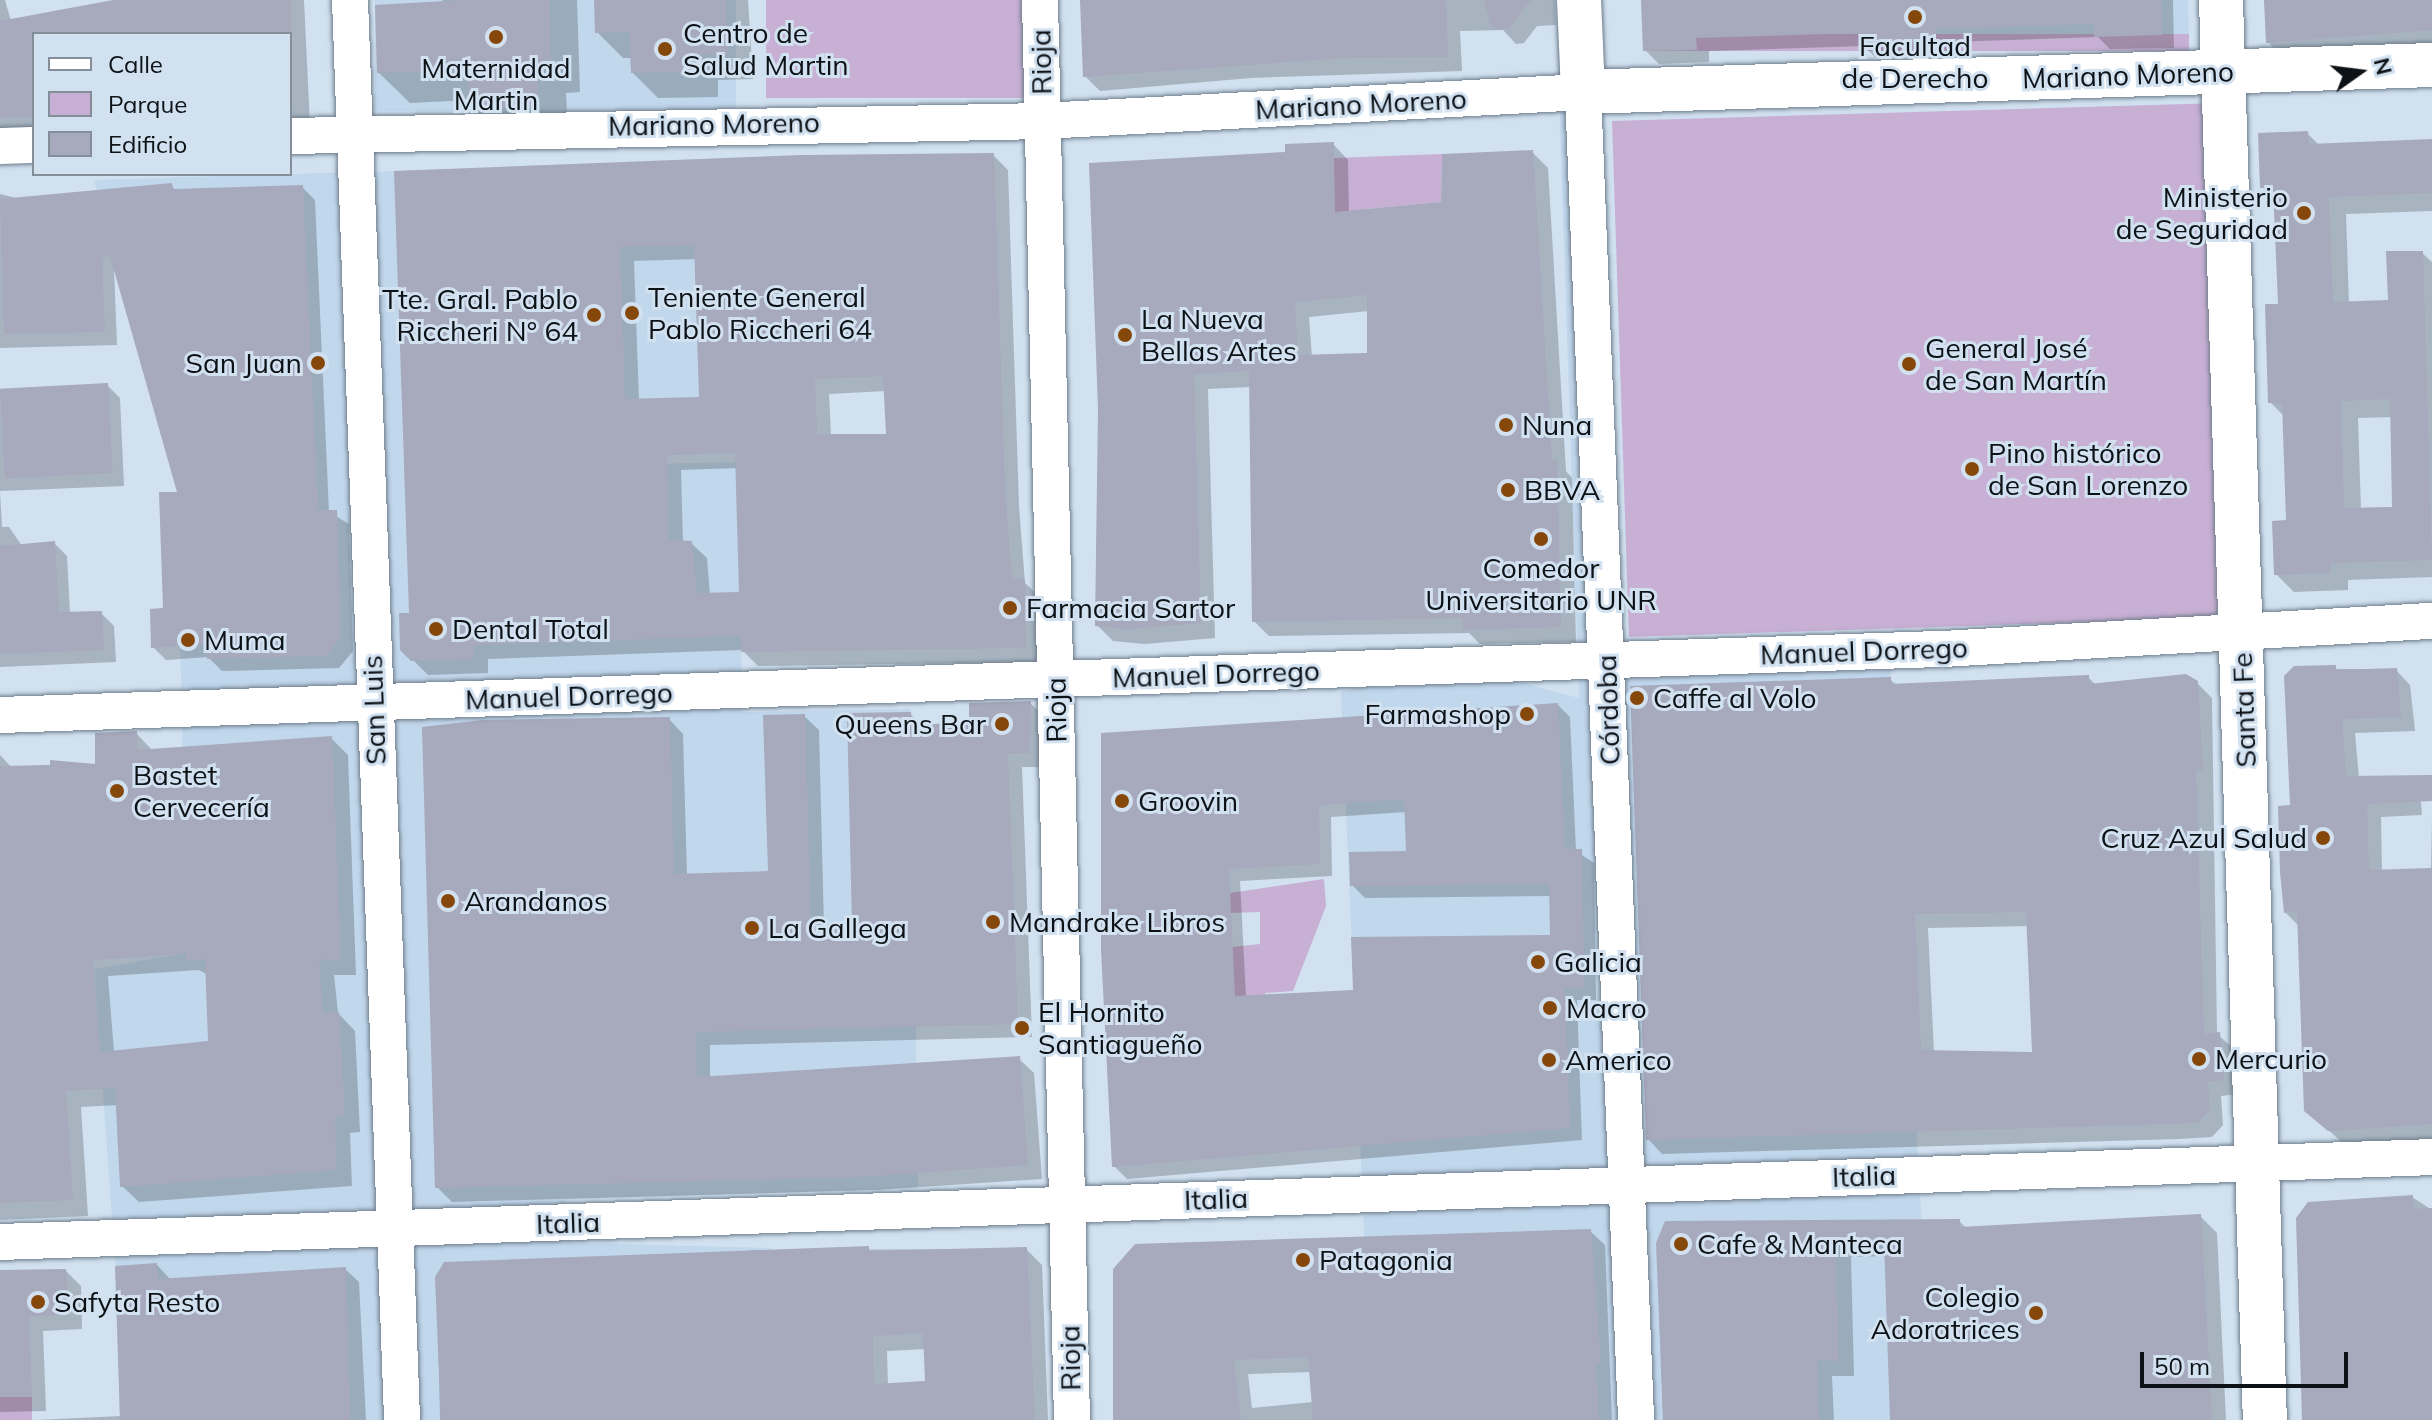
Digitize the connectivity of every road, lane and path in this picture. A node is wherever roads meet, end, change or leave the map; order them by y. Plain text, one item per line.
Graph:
1 (350, 0) edge
2 (1040, 0) edge
3 (1579, 0) edge
4 (2221, 0) edge
5 (2432, 65) edge
6 (2223, 73) junction
7 (1583, 92) junction
8 (1043, 121) junction
9 (355, 134) junction
10 (292, 136) edge
11 (32, 145) edge
12 (0, 146) edge
13 (2432, 621) edge
14 (2241, 630) junction
15 (1606, 659) junction
16 (1055, 679) junction
17 (374, 702) junction
18 (0, 715) edge
19 (2432, 1157) edge
20 (2259, 1163) junction
21 (1627, 1184) junction
22 (1067, 1205) junction
23 (395, 1229) junction
24 (0, 1242) edge
25 (402, 1420) edge
26 (1072, 1420) edge
27 (1636, 1420) edge
28 (2265, 1420) edge

1 - 9 street, San Luis
2 - 8 street, Rioja
3 - 7 main road, Córdoba
4 - 6 main road, Santa Fe
5 - 6 main road, Mariano Moreno
6 - 7 main road, Mariano Moreno
6 - 14 main road, Santa Fe
7 - 8 street, Mariano Moreno
7 - 15 street, Córdoba
8 - 9 street, Mariano Moreno
8 - 16 street, Rioja
9 - 10 street, Mariano Moreno
9 - 17 street, San Luis
11 - 12 street
13 - 14 street, Manuel Dorrego
14 - 15 street, Manuel Dorrego
14 - 20 main road, Santa Fe
15 - 16 street, Manuel Dorrego
15 - 21 street, Córdoba
16 - 17 street, Manuel Dorrego
16 - 22 street, Rioja
17 - 18 street, Manuel Dorrego
17 - 23 street, San Luis
19 - 20 street, Italia
20 - 21 street, Italia
20 - 28 main road, Santa Fe
21 - 22 street, Italia
21 - 27 street, Córdoba
22 - 23 street, Italia
22 - 26 street, Rioja
23 - 24 street, Italia
23 - 25 street, San Luis

